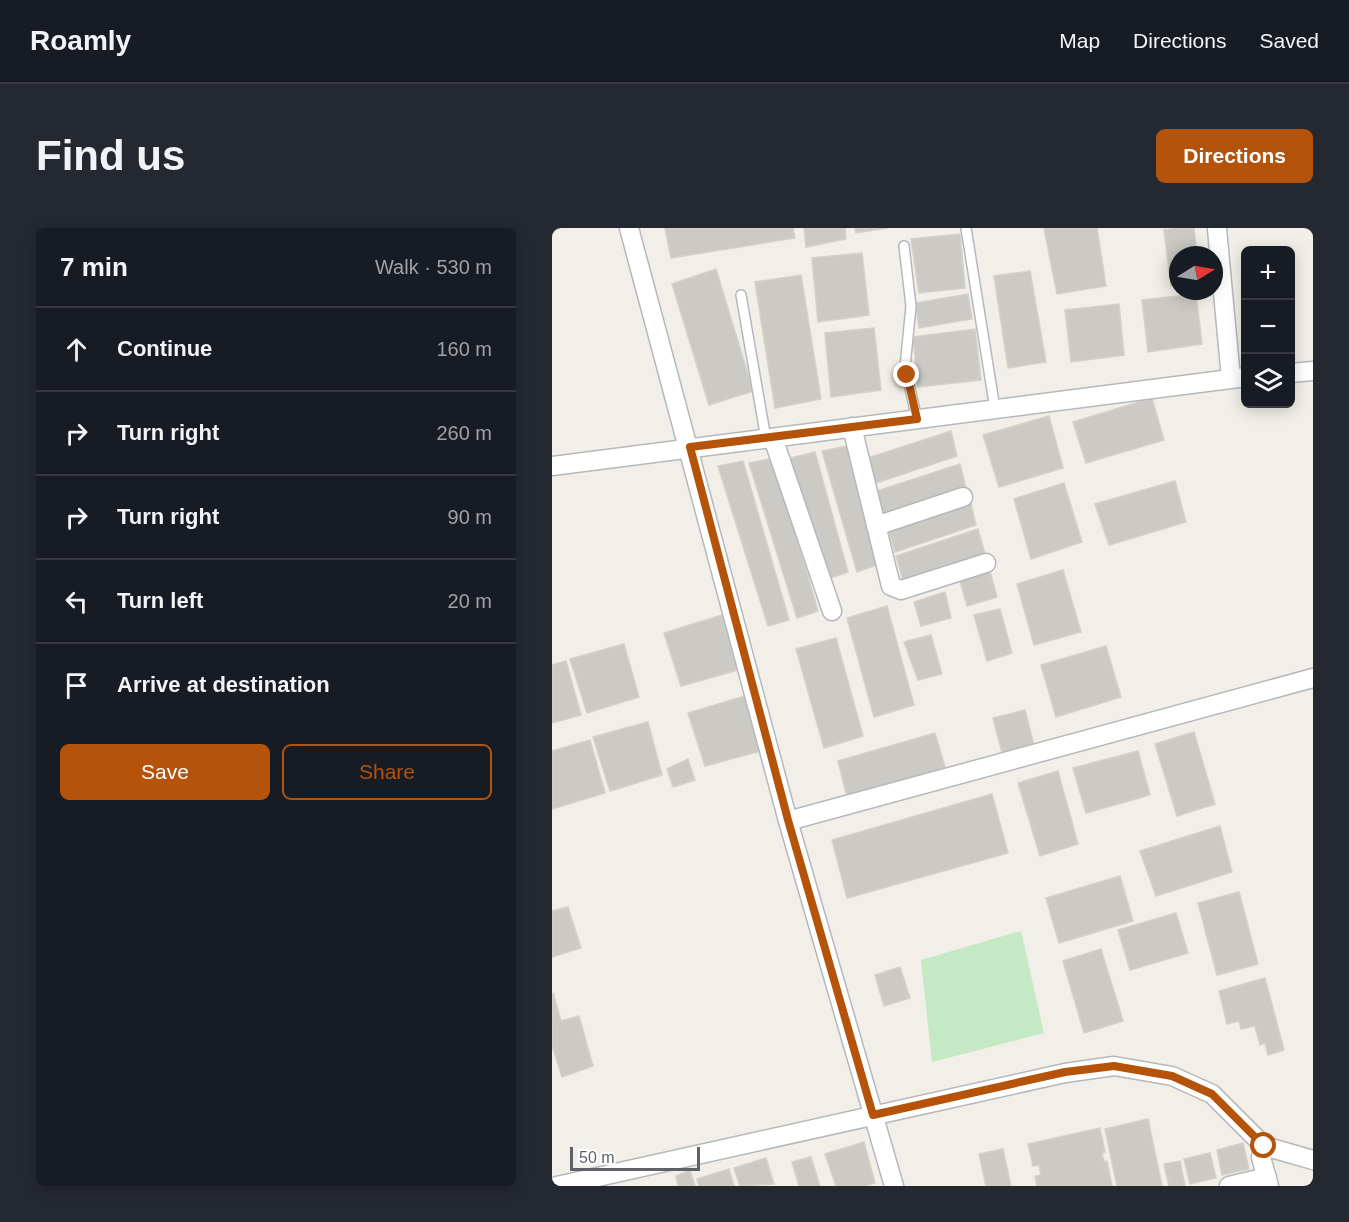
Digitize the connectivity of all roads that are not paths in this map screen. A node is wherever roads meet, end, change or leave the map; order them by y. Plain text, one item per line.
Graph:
1 (629, 228) edge
2 (966, 228) edge
3 (1216, 229) edge
4 (904, 246) dead end
5 (741, 295) dead end
6 (1313, 371) edge
7 (1295, 373) edge
8 (1238, 377) edge
9 (994, 409) junction
10 (917, 419) junction
11 (852, 427) junction
12 (770, 438) junction
13 (690, 447) junction
14 (552, 466) edge
15 (963, 496) dead end
16 (876, 526) junction
17 (986, 563) dead end
18 (832, 611) dead end
19 (1313, 678) edge
20 (788, 820) junction
21 (873, 1115) junction
22 (1261, 1156) dead end
23 (1313, 1160) edge
24 (1268, 1182) edge
25 (557, 1186) edge
26 (894, 1186) edge
27 (1229, 1186) edge

1 - 13 street
2 - 9 lane
3 - 8 street
4 - 10 lane
5 - 12 lane
6 - 7 street
8 - 9 street
9 - 10 street
10 - 11 street
11 - 12 street
11 - 16 street
12 - 13 street
12 - 18 street
13 - 14 street
13 - 20 street
15 - 16 street
16 - 17 street
19 - 20 street
20 - 21 street
21 - 23 street
21 - 25 street
21 - 26 street
22 - 24 street
24 - 27 street

